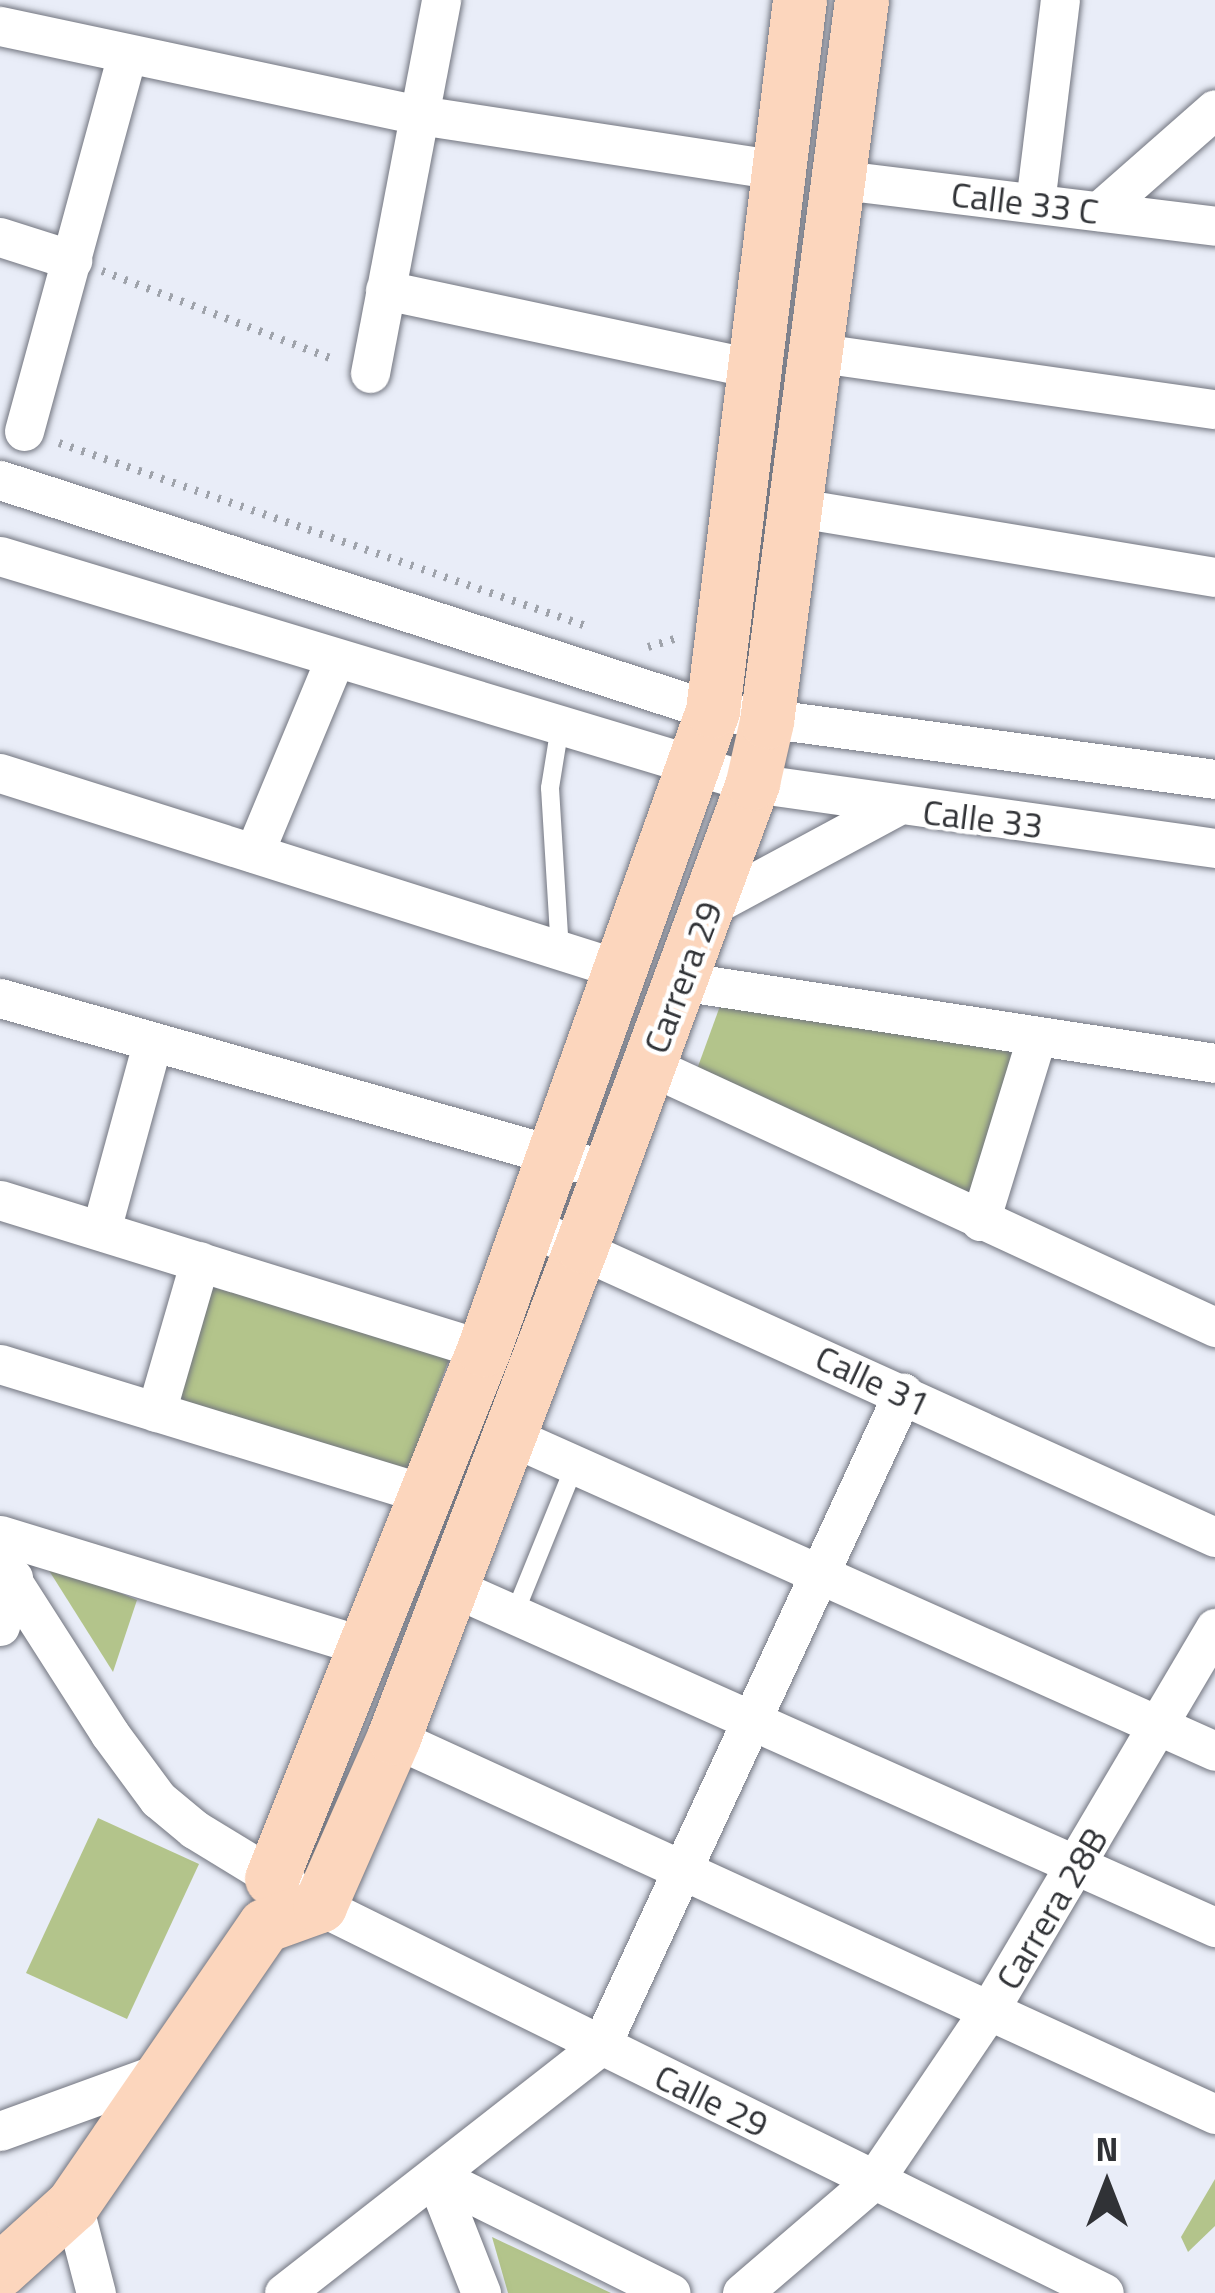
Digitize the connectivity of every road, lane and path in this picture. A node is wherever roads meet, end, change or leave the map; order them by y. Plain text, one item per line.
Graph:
1 (441, 0) edge
2 (800, 0) edge
3 (862, 0) edge
4 (1060, 0) edge
5 (0, 26) edge
6 (126, 57) junction
7 (1215, 109) edge
8 (419, 115) junction
9 (808, 175) junction
10 (1035, 202) junction
11 (1099, 211) junction
12 (1215, 226) edge
13 (0, 237) edge
14 (72, 260) junction
15 (386, 290) junction
16 (813, 352) junction
17 (758, 369) junction
18 (370, 373) joint
19 (1215, 410) edge
20 (24, 431) joint
21 (0, 480) edge
22 (793, 507) junction
23 (0, 556) edge
24 (1215, 577) edge
25 (607, 633) dead end
26 (629, 641) dead end
27 (671, 645) dead end
28 (335, 658) junction
29 (713, 710) junction
30 (766, 722) junction
31 (560, 726) junction
32 (697, 767) junction
33 (0, 773) edge
34 (1215, 778) edge
35 (753, 783) junction
36 (895, 807) junction
37 (1215, 848) edge
38 (254, 854) junction
39 (709, 908) junction
40 (560, 951) junction
41 (616, 968) junction
42 (680, 981) junction
43 (0, 998) edge
44 (1035, 1042) junction
45 (151, 1047) junction
46 (1215, 1063) edge
47 (648, 1065) junction
48 (554, 1154) junction
49 (609, 1171) junction
50 (0, 1201) edge
51 (980, 1221) junction
52 (529, 1226) junction
53 (101, 1230) junction
54 (582, 1246) junction
55 (200, 1261) junction
56 (1215, 1327) edge
57 (484, 1350) junction
58 (0, 1364) edge
59 (903, 1393) junction
60 (156, 1412) junction
61 (508, 1435) junction
62 (575, 1465) junction
63 (423, 1493) junction
64 (0, 1535) edge
65 (1215, 1537) edge
66 (7, 1570) edge
67 (819, 1574) junction
68 (450, 1586) junction
69 (514, 1615) junction
70 (0, 1626) edge
71 (1215, 1628) edge
72 (360, 1646) junction
73 (751, 1720) junction
74 (1160, 1727) junction
75 (394, 1738) junction
76 (1215, 1751) edge
77 (1078, 1866) junction
78 (681, 1870) junction
79 (268, 1902) junction
80 (320, 1906) junction
81 (1215, 1927) edge
82 (989, 2010) junction
83 (601, 2045) junction
84 (168, 2070) junction
85 (1215, 2114) edge
86 (0, 2131) edge
87 (435, 2176) junction
88 (874, 2180) junction
89 (73, 2205) junction
90 (0, 2271) edge
91 (286, 2292) edge
92 (96, 2293) edge
93 (481, 2293) edge
94 (671, 2293) edge
95 (742, 2293) edge
96 (1103, 2293) edge

1 - 8 street
2 - 9 street, Carrera 29
3 - 9 street, Carrera 29
4 - 10 street
5 - 6 street, Calle 33 C
6 - 8 street, Calle 33 C
6 - 14 street
7 - 11 street
8 - 9 street, Calle 33 C
8 - 15 street
9 - 10 street, Calle 33 C
9 - 16 street, Carrera 29
9 - 17 street, Carrera 29
10 - 11 street, Calle 33 C
11 - 12 street, Calle 33 C
13 - 14 street
14 - 18 path
14 - 20 street
15 - 17 street
15 - 18 street
16 - 19 street
16 - 22 street, Carrera 29
17 - 29 street, Carrera 29
20 - 25 path
21 - 29 street, Calle 33
22 - 24 street
22 - 30 street, Carrera 29
23 - 28 street, Calle 33
26 - 27 path
28 - 31 street, Calle 33
28 - 38 street
29 - 30 street, Calle 33
29 - 32 street, Carrera 29
30 - 34 street, Calle 33
30 - 35 street, Carrera 29
31 - 32 street, Calle 33
31 - 40 lane
32 - 35 street, Calle 33
32 - 41 street, Carrera 29
33 - 38 street
35 - 36 street, Calle 33
35 - 39 street, Carrera 29
36 - 37 street, Calle 33
36 - 39 street
38 - 40 street
39 - 42 street, Carrera 29
40 - 41 street
41 - 48 street, Carrera 29
42 - 44 street
42 - 47 street, Carrera 29
43 - 45 street
44 - 46 street
44 - 51 street
45 - 48 street
45 - 53 street
47 - 49 street, Carrera 29
47 - 51 street
48 - 49 street
48 - 52 street, Carrera 29
49 - 54 street, Carrera 29
50 - 53 street
51 - 56 street
52 - 54 street, Calle 31
52 - 57 street, Carrera 29
53 - 55 street
54 - 59 street, Calle 31
54 - 61 street, Carrera 29
55 - 57 street
55 - 60 street
57 - 63 street, Carrera 29
58 - 60 street
59 - 65 street, Calle 31
59 - 67 street
60 - 63 street
61 - 62 street
61 - 68 street, Carrera 29
62 - 67 street
62 - 69 lane
63 - 72 street, Carrera 29
64 - 72 street
66 - 70 street
66 - 79 street
67 - 73 street
67 - 74 street
68 - 69 street
68 - 75 street, Carrera 29
69 - 73 street
71 - 74 street, Carrera 28B
72 - 79 street, Carrera 29
73 - 77 street
73 - 78 street
74 - 76 street
74 - 77 street, Carrera 28B
75 - 78 street
75 - 80 street, Carrera 29
77 - 81 street
77 - 82 street, Carrera 28B
78 - 82 street
78 - 83 street
79 - 80 street
79 - 84 street, Carrera 29
80 - 83 street, Calle 29
82 - 85 street
82 - 88 street, Carrera 28B
83 - 87 street
83 - 88 street, Calle 29
84 - 86 street
84 - 89 street, Carrera 29
87 - 91 street
87 - 93 street
87 - 94 street
88 - 95 street, Carrera 28B
88 - 96 street, Calle 29
89 - 90 street, Carrera 29
89 - 92 street

